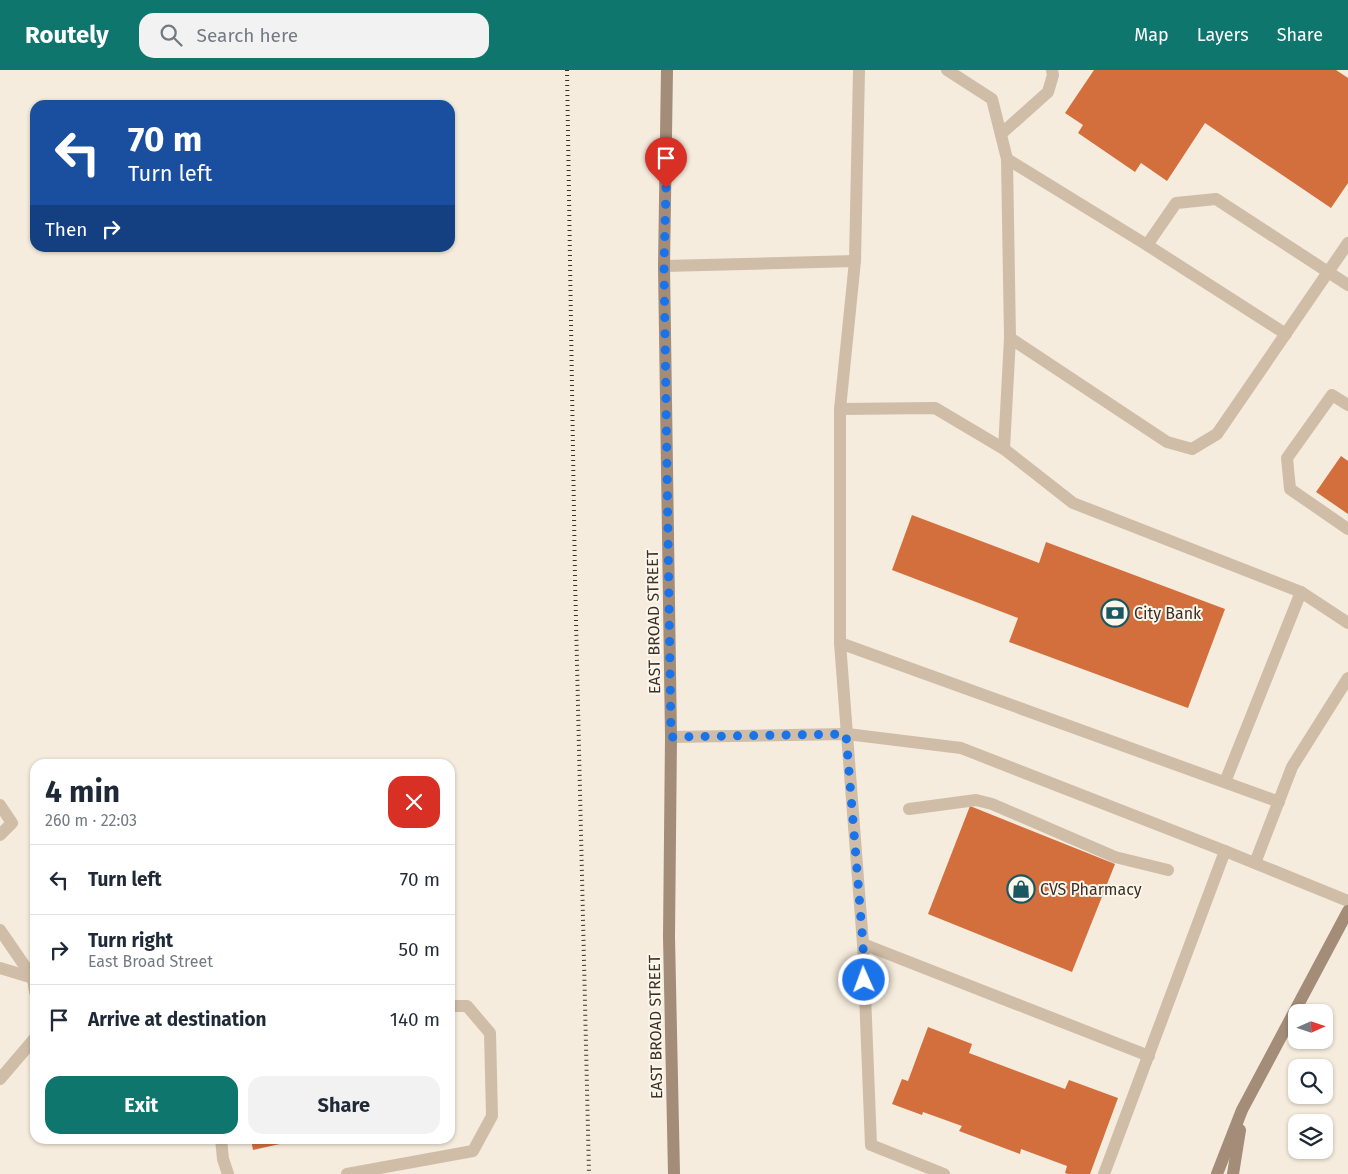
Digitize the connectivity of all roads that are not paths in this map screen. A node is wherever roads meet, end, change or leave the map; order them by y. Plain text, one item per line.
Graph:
1 (667, 70) edge
2 (859, 70) edge
3 (947, 70) edge
4 (1052, 70) edge
5 (1001, 134) junction
6 (1007, 159) junction
7 (1348, 243) edge
8 (1147, 245) junction
9 (855, 261) junction
10 (664, 266) junction
11 (1329, 273) junction
12 (1348, 285) edge
13 (1286, 334) junction
14 (1010, 338) junction
15 (1348, 405) edge
16 (840, 409) junction
17 (1004, 449) junction
18 (1348, 529) edge
19 (1301, 592) junction
20 (1348, 623) edge
21 (840, 643) junction
22 (1348, 678) edge
23 (846, 734) junction
24 (671, 737) junction
25 (1225, 782) junction
26 (1279, 802) junction
27 (0, 805) edge
28 (909, 809) dead end
29 (0, 835) edge
30 (1225, 850) junction
31 (1255, 862) junction
32 (1168, 870) dead end
33 (1348, 901) edge
34 (1348, 911) edge
35 (0, 930) edge
36 (863, 944) junction
37 (0, 968) edge
38 (30, 974) edge
39 (30, 977) edge
40 (455, 1006) edge
41 (30, 1044) edge
42 (1149, 1056) junction
43 (0, 1078) edge
44 (1242, 1110) junction
45 (222, 1144) edge
46 (228, 1174) edge
47 (347, 1174) edge
48 (674, 1174) edge
49 (944, 1174) edge
50 (1104, 1174) edge
51 (1217, 1174) edge
52 (1233, 1174) edge

1 - 10 main road, EAST BROAD STREET
2 - 9 lane
3 - 5 lane
4 - 5 lane
5 - 6 lane
6 - 8 lane
6 - 14 lane
7 - 11 lane
8 - 11 lane
8 - 13 lane
9 - 10 lane
9 - 16 lane
10 - 24 main road, EAST BROAD STREET
11 - 12 lane
11 - 13 lane
13 - 14 lane
14 - 17 lane
15 - 18 lane
16 - 17 lane
16 - 21 lane
17 - 19 lane
19 - 20 lane
19 - 25 lane
21 - 23 lane
21 - 25 lane
22 - 26 lane
23 - 24 lane
23 - 30 lane
23 - 36 lane
24 - 48 main road, EAST BROAD STREET
25 - 26 lane
26 - 31 lane
27 - 29 lane
28 - 32 lane
30 - 31 lane
30 - 42 lane
31 - 33 lane
34 - 44 main road
35 - 38 lane
36 - 42 lane
36 - 49 lane
37 - 39 lane
40 - 47 lane
41 - 43 lane
42 - 50 lane
44 - 51 main road
44 - 52 main road
45 - 46 lane

